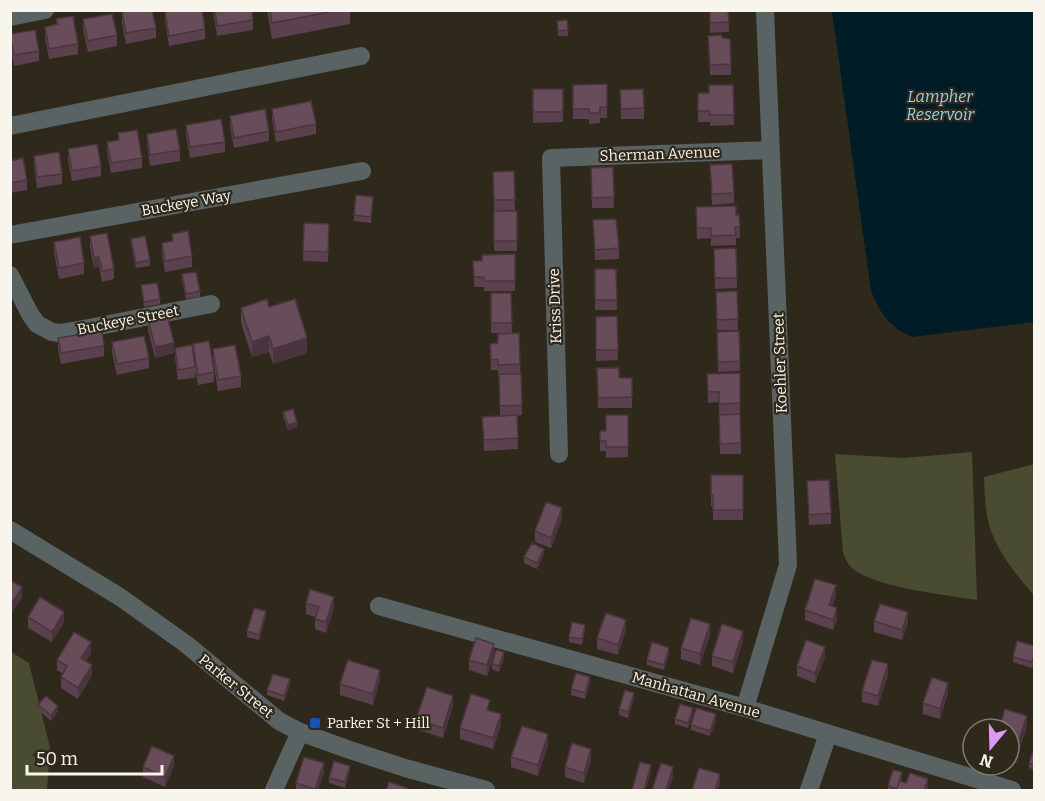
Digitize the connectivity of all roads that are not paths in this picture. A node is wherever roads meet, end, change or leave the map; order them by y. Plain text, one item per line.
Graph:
1 (45, 10) edge
2 (765, 10) edge
3 (10, 17) edge
4 (361, 56) dead end
5 (10, 126) edge
6 (770, 150) junction
7 (550, 158) joint
8 (362, 171) dead end
9 (10, 234) edge
10 (10, 275) edge
11 (211, 304) dead end
12 (559, 453) dead end
13 (10, 530) edge
14 (379, 606) dead end
15 (744, 708) junction
16 (300, 732) junction
17 (828, 734) junction
18 (274, 790) edge
19 (486, 790) edge
20 (809, 790) edge
21 (1012, 790) edge

1 - 3 street
2 - 6 street, Koehler Street
4 - 5 street
6 - 7 street, Sherman Avenue
6 - 15 street, Koehler Street
7 - 12 street, Kriss Drive
8 - 9 street, Buckeye Way
10 - 11 street, Buckeye Street
13 - 16 street, Parker Street
14 - 15 street, Manhattan Avenue
15 - 17 street, Manhattan Avenue
16 - 18 street
16 - 19 street, Parker Street
17 - 20 street
17 - 21 street, Manhattan Avenue

